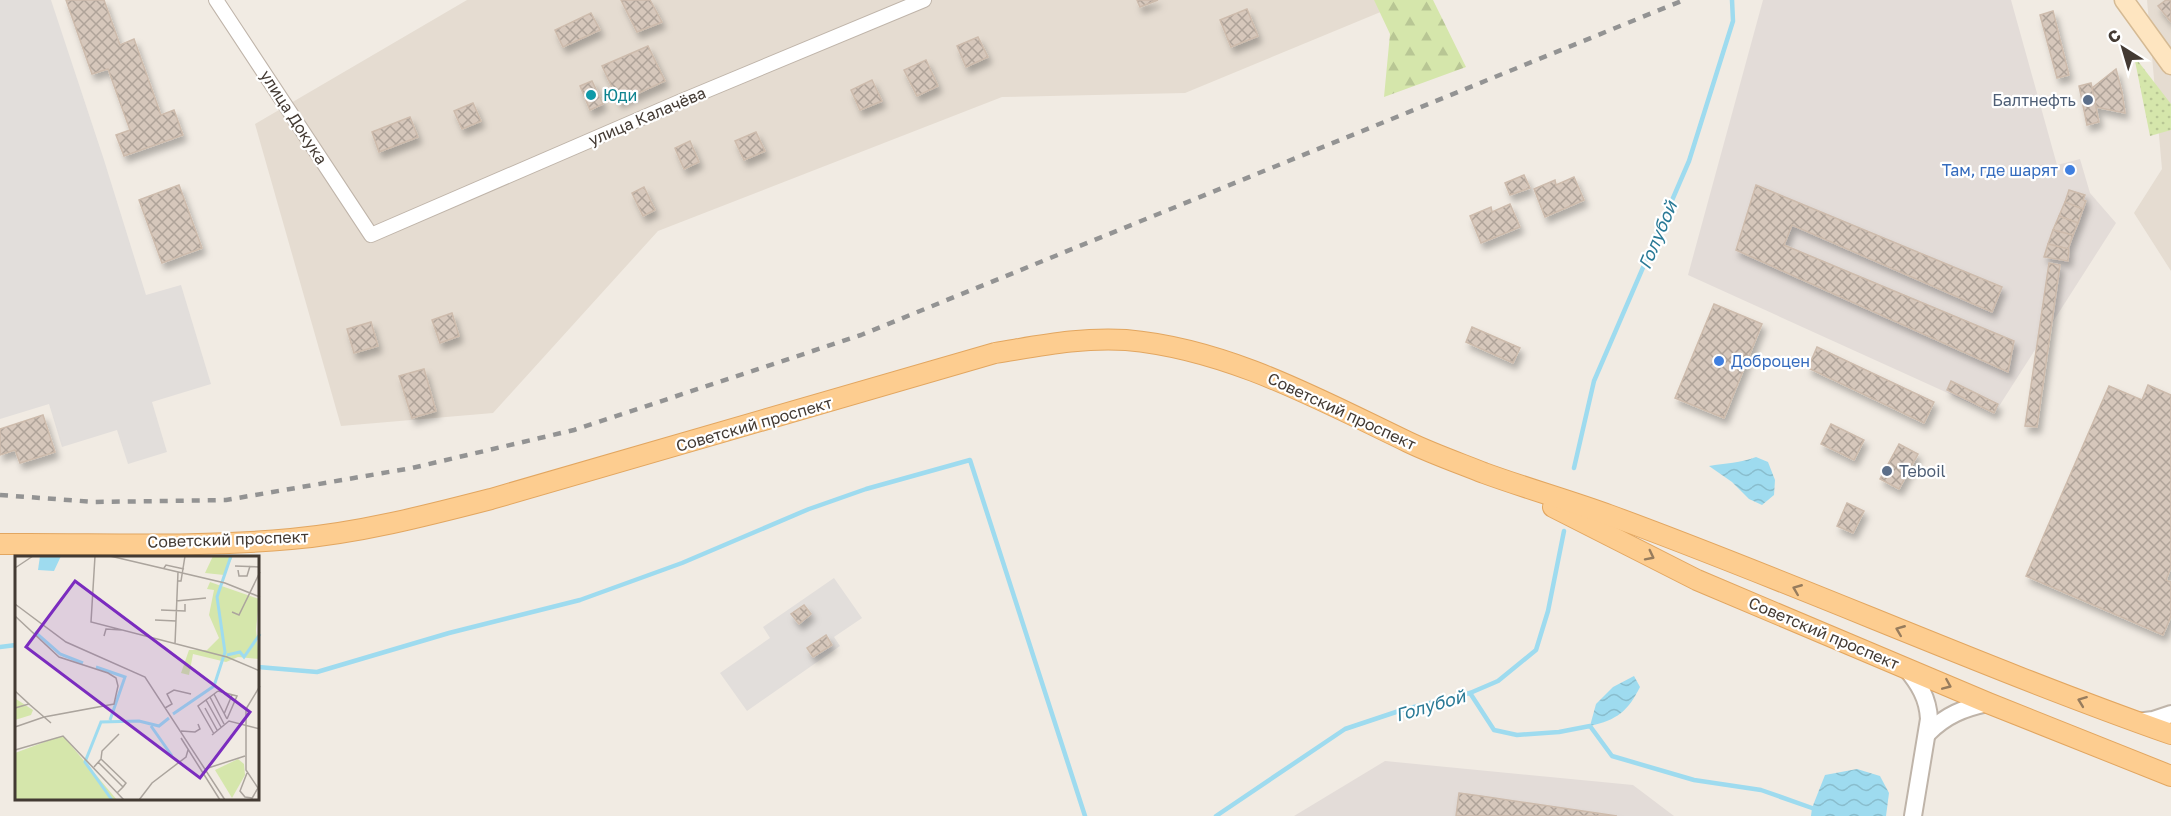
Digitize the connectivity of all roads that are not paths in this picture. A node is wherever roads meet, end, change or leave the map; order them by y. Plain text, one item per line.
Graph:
1 (216, 0) edge
2 (924, 0) edge
3 (2124, 0) edge
4 (2171, 65) edge
5 (371, 234) joint
6 (1486, 473) junction
7 (0, 544) edge
8 (1906, 668) junction
9 (1988, 703) junction
10 (2171, 714) edge
11 (2137, 722) junction
12 (1929, 733) junction
13 (2171, 734) edge
14 (2171, 776) edge
15 (1913, 816) edge

1 - 5 street, улица Докука
2 - 5 street, улица Калачёва
3 - 4 main road
6 - 7 main road, Советский проспект
6 -> 8 main road, Советский проспект
11 -> 6 main road, Советский проспект
8 -> 9 main road, Советский проспект
8 - 12 street
9 - 12 street
9 - 14 main road, Советский проспект
10 - 11 street
11 - 13 main road, Советский проспект
12 - 15 street

